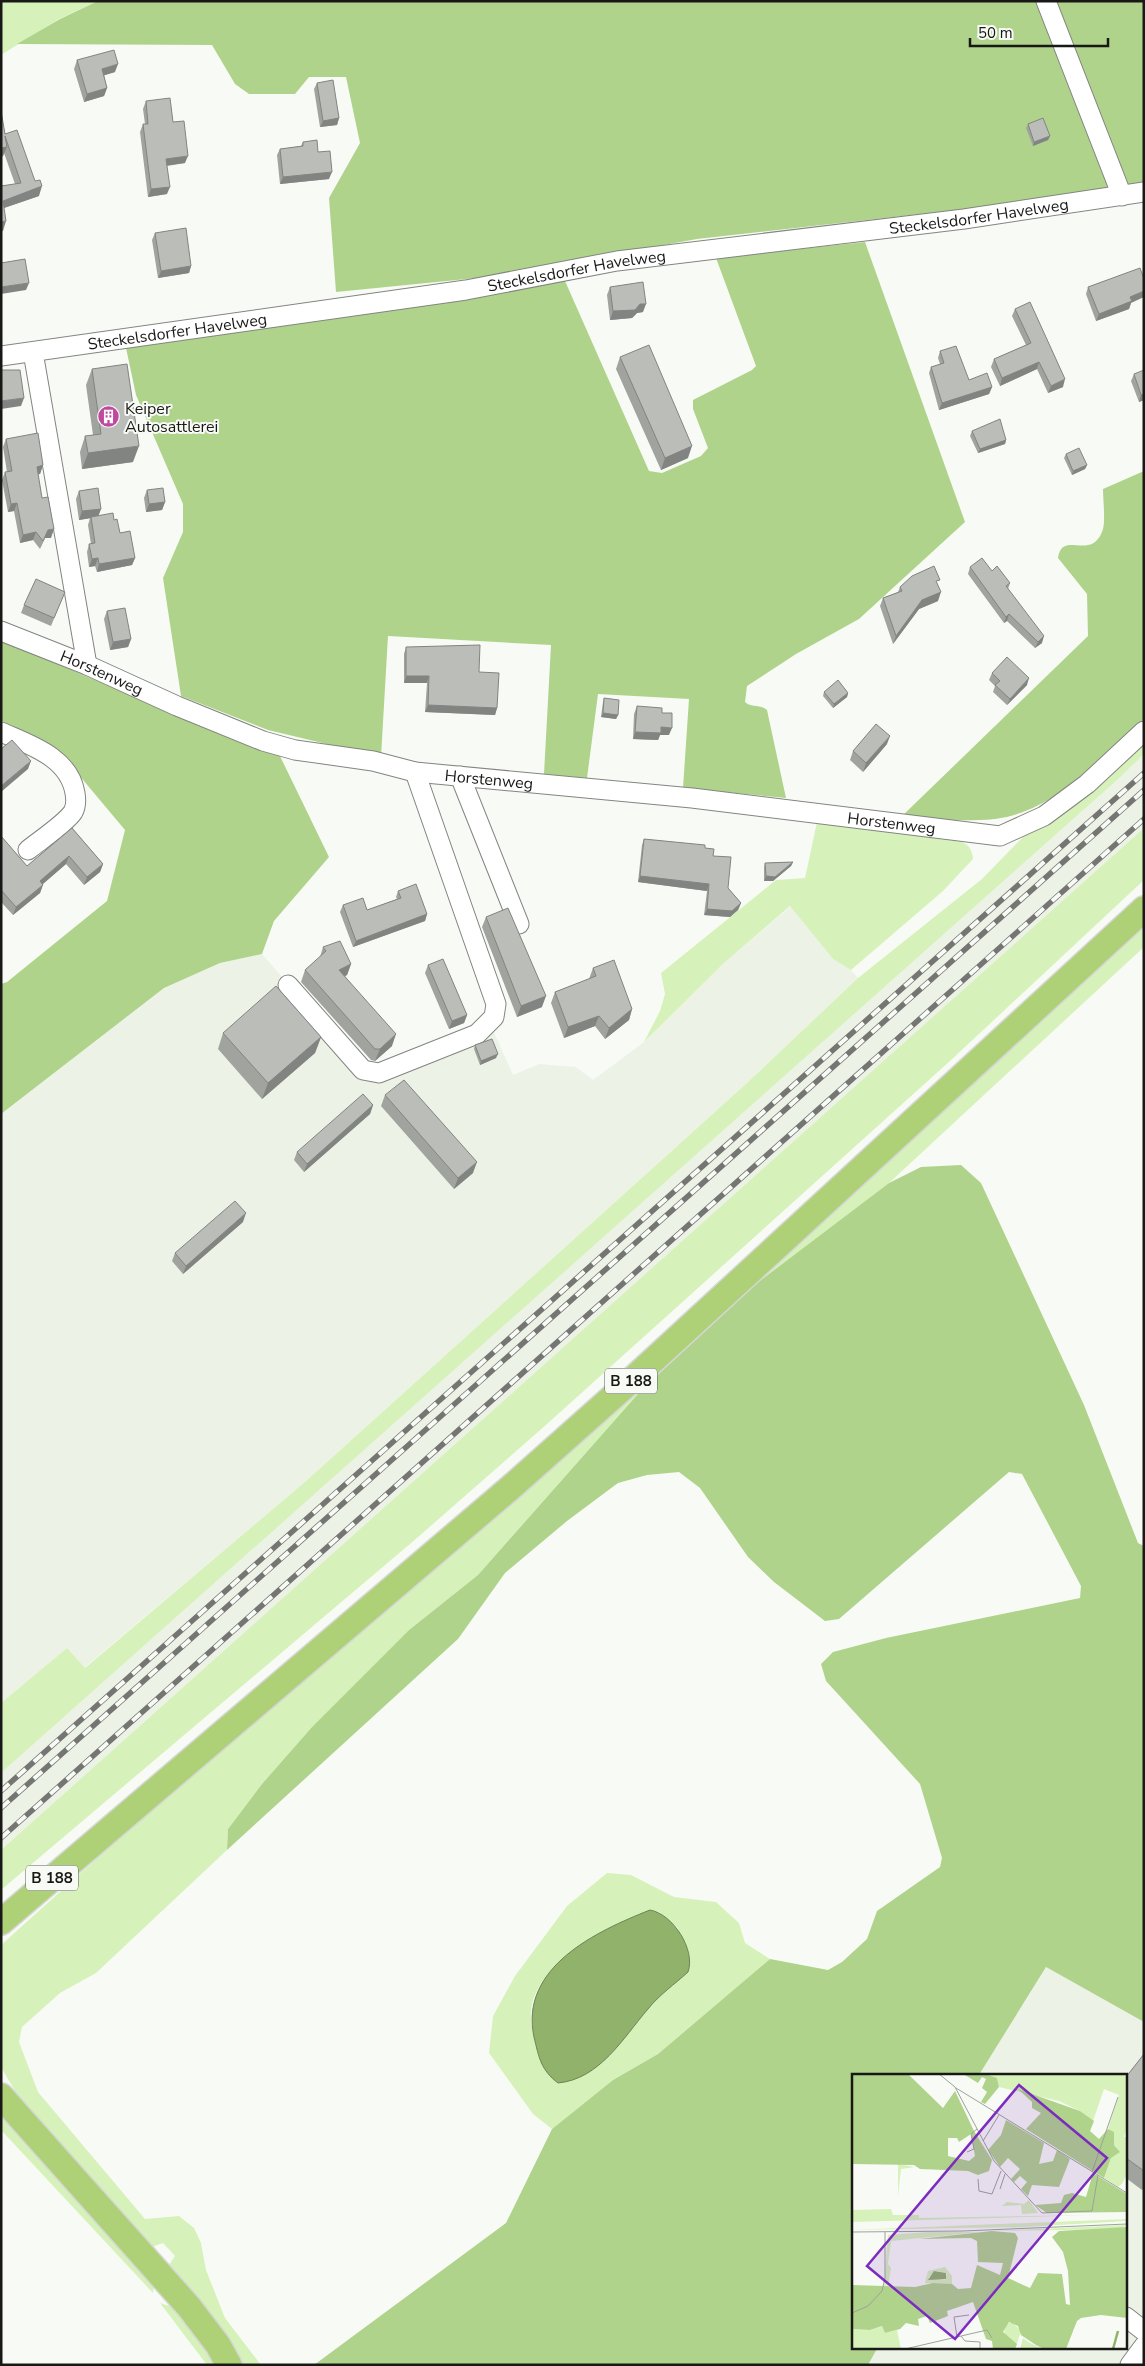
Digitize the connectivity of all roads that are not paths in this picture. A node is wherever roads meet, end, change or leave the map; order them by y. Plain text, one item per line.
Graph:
1 (1046, 1) edge
2 (1144, 192) edge
3 (1122, 196) junction
4 (33, 352) junction
5 (1, 356) edge
6 (1, 631) edge
7 (87, 665) junction
8 (1144, 731) edge
9 (1, 732) edge
10 (415, 772) junction
11 (460, 776) junction
12 (28, 850) dead end
13 (1144, 910) edge
14 (518, 924) dead end
15 (288, 985) dead end
16 (1, 1922) edge
17 (1, 2096) edge
18 (1128, 2319) edge
19 (1144, 2331) edge
20 (1144, 2346) edge
21 (229, 2365) edge
22 (1130, 2365) edge

1 - 3 street
2 - 3 street, Steckelsdorfer Havelweg
3 - 4 street, Steckelsdorfer Havelweg
4 - 5 street, Steckelsdorfer Havelweg
4 - 7 street
6 - 7 street, Horstenweg
7 - 10 street, Horstenweg
8 - 11 street, Horstenweg
9 - 12 street
10 - 11 street, Horstenweg
10 - 15 street
11 - 14 street
13 - 16 main road, B 188
17 - 21 main road
18 - 19 street
20 - 22 street

